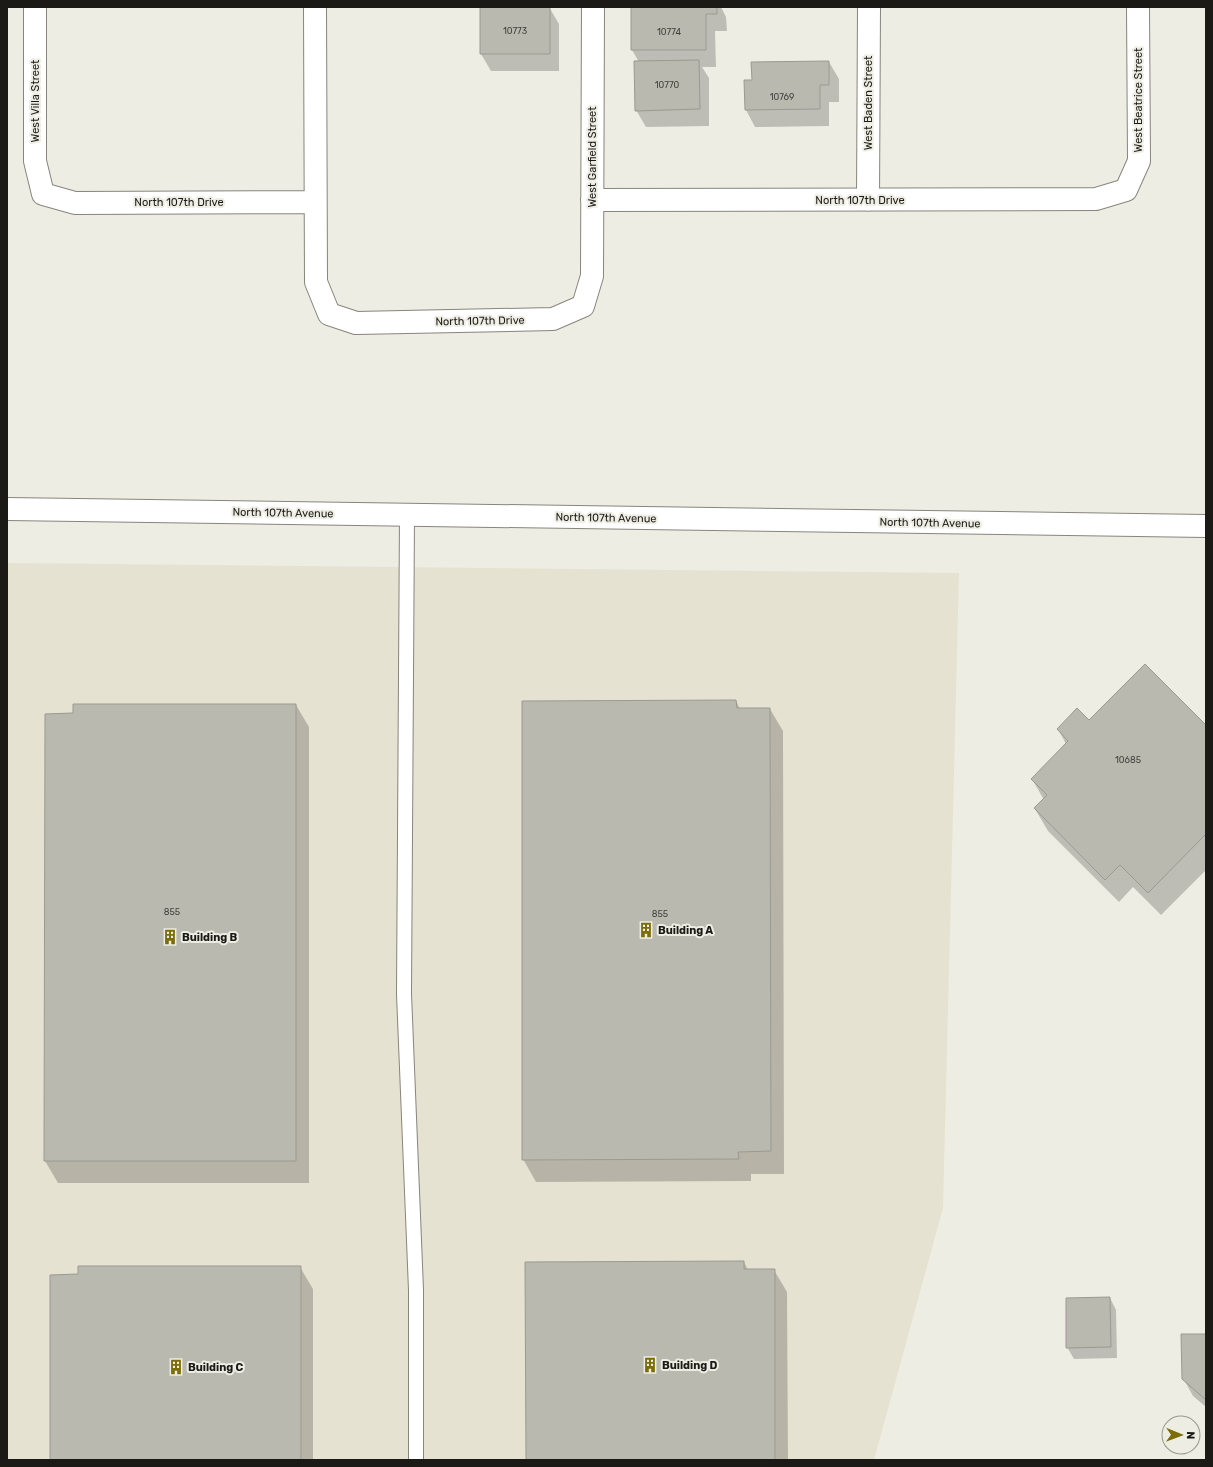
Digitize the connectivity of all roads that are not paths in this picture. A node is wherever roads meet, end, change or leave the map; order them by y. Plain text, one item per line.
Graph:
1 (35, 7) edge
2 (315, 7) edge
3 (593, 7) edge
4 (869, 7) edge
5 (1138, 7) edge
6 (1126, 190) joint
7 (43, 194) joint
8 (592, 200) junction
9 (868, 200) junction
10 (315, 202) junction
11 (583, 306) joint
12 (7, 509) edge
13 (407, 515) junction
14 (1206, 526) edge
15 (416, 1460) edge

1 - 7 street, West Villa Street
2 - 10 street
3 - 8 street, West Garfield Street
4 - 9 street, West Baden Street
5 - 6 street, West Beatrice Street
6 - 9 street, North 107th Drive
7 - 10 street, North 107th Drive
8 - 9 street, North 107th Drive
8 - 11 street, West Garfield Street
10 - 11 street, North 107th Drive
12 - 13 street, North 107th Avenue
13 - 14 street, North 107th Avenue
13 - 15 lane

